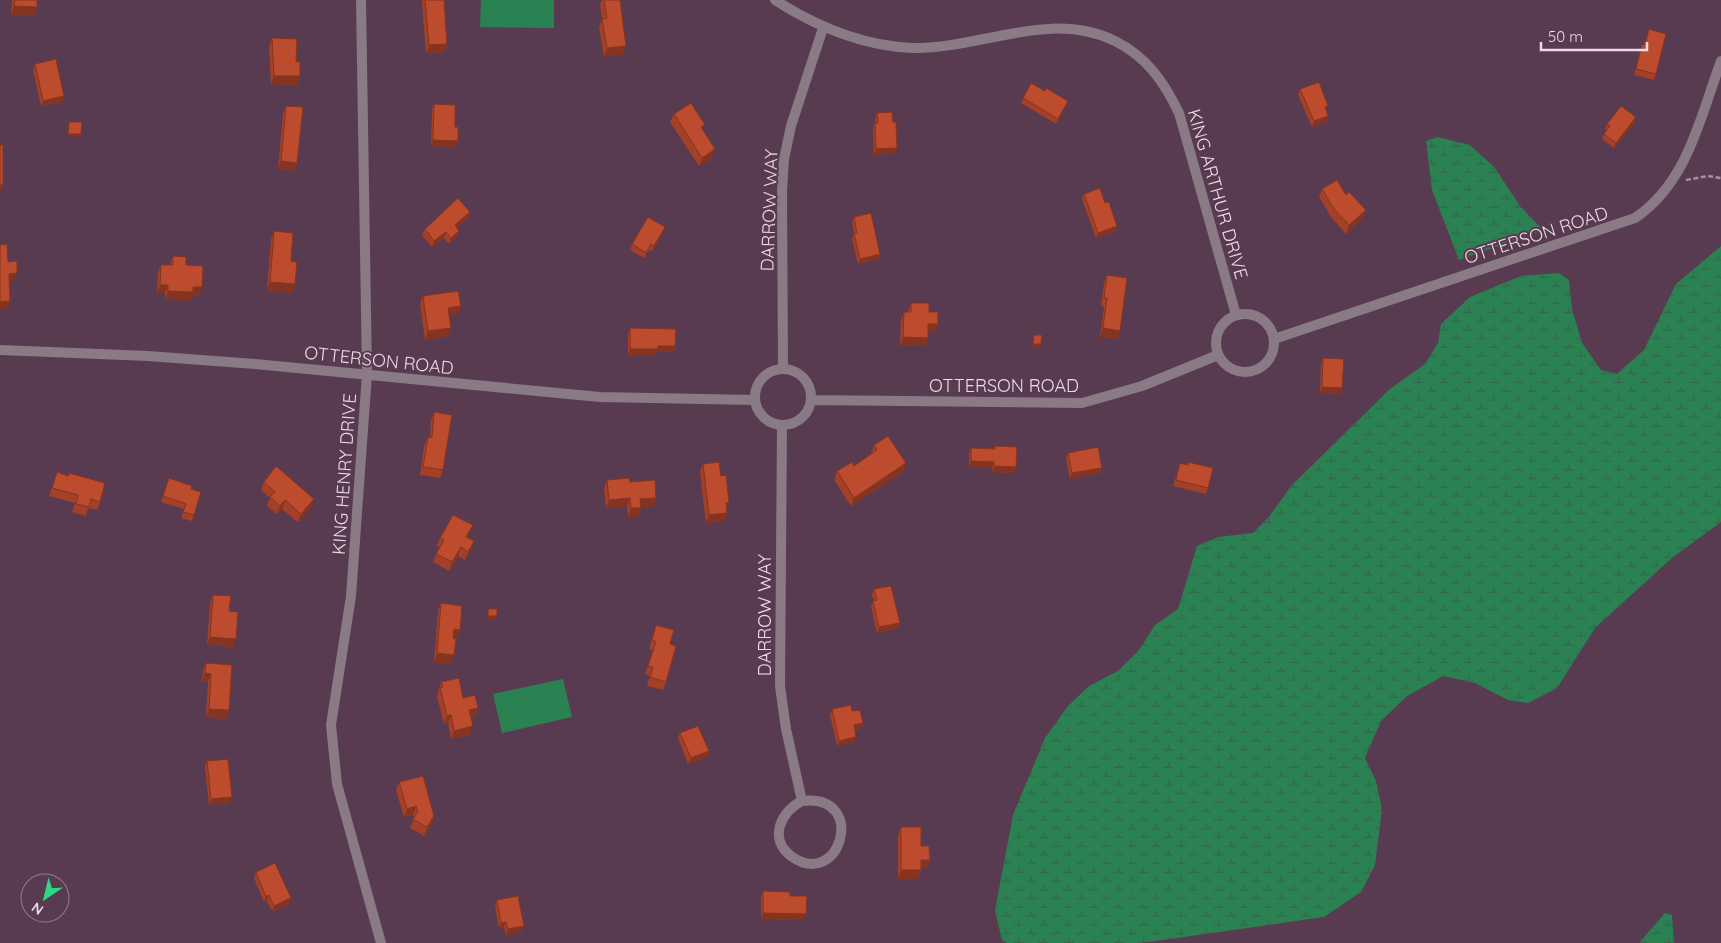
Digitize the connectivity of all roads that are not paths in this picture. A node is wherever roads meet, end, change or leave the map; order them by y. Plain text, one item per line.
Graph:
1 (361, 0) edge
2 (775, 0) edge
3 (823, 28) junction
4 (1721, 61) edge
5 (1236, 315) junction
6 (1274, 339) junction
7 (0, 350) edge
8 (1218, 355) junction
9 (783, 369) junction
10 (368, 374) junction
11 (754, 400) junction
12 (811, 400) junction
13 (782, 426) junction
14 (802, 801) junction
15 (382, 943) edge

1 - 10 street, KING HENRY DRIVE
2 - 3 street, KING ARTHUR DRIVE
3 - 5 street, KING ARTHUR DRIVE
3 - 9 street, DARROW WAY
4 - 6 street, OTTERSON ROAD
5 - 6 street
5 - 8 street
6 - 8 street
7 - 10 street, OTTERSON ROAD
8 - 12 street, OTTERSON ROAD
9 - 11 street
9 - 12 street
10 - 11 street, OTTERSON ROAD
10 - 15 street, KING HENRY DRIVE
11 - 13 street
12 - 13 street
13 - 14 street, DARROW WAY
14 - 14 street

